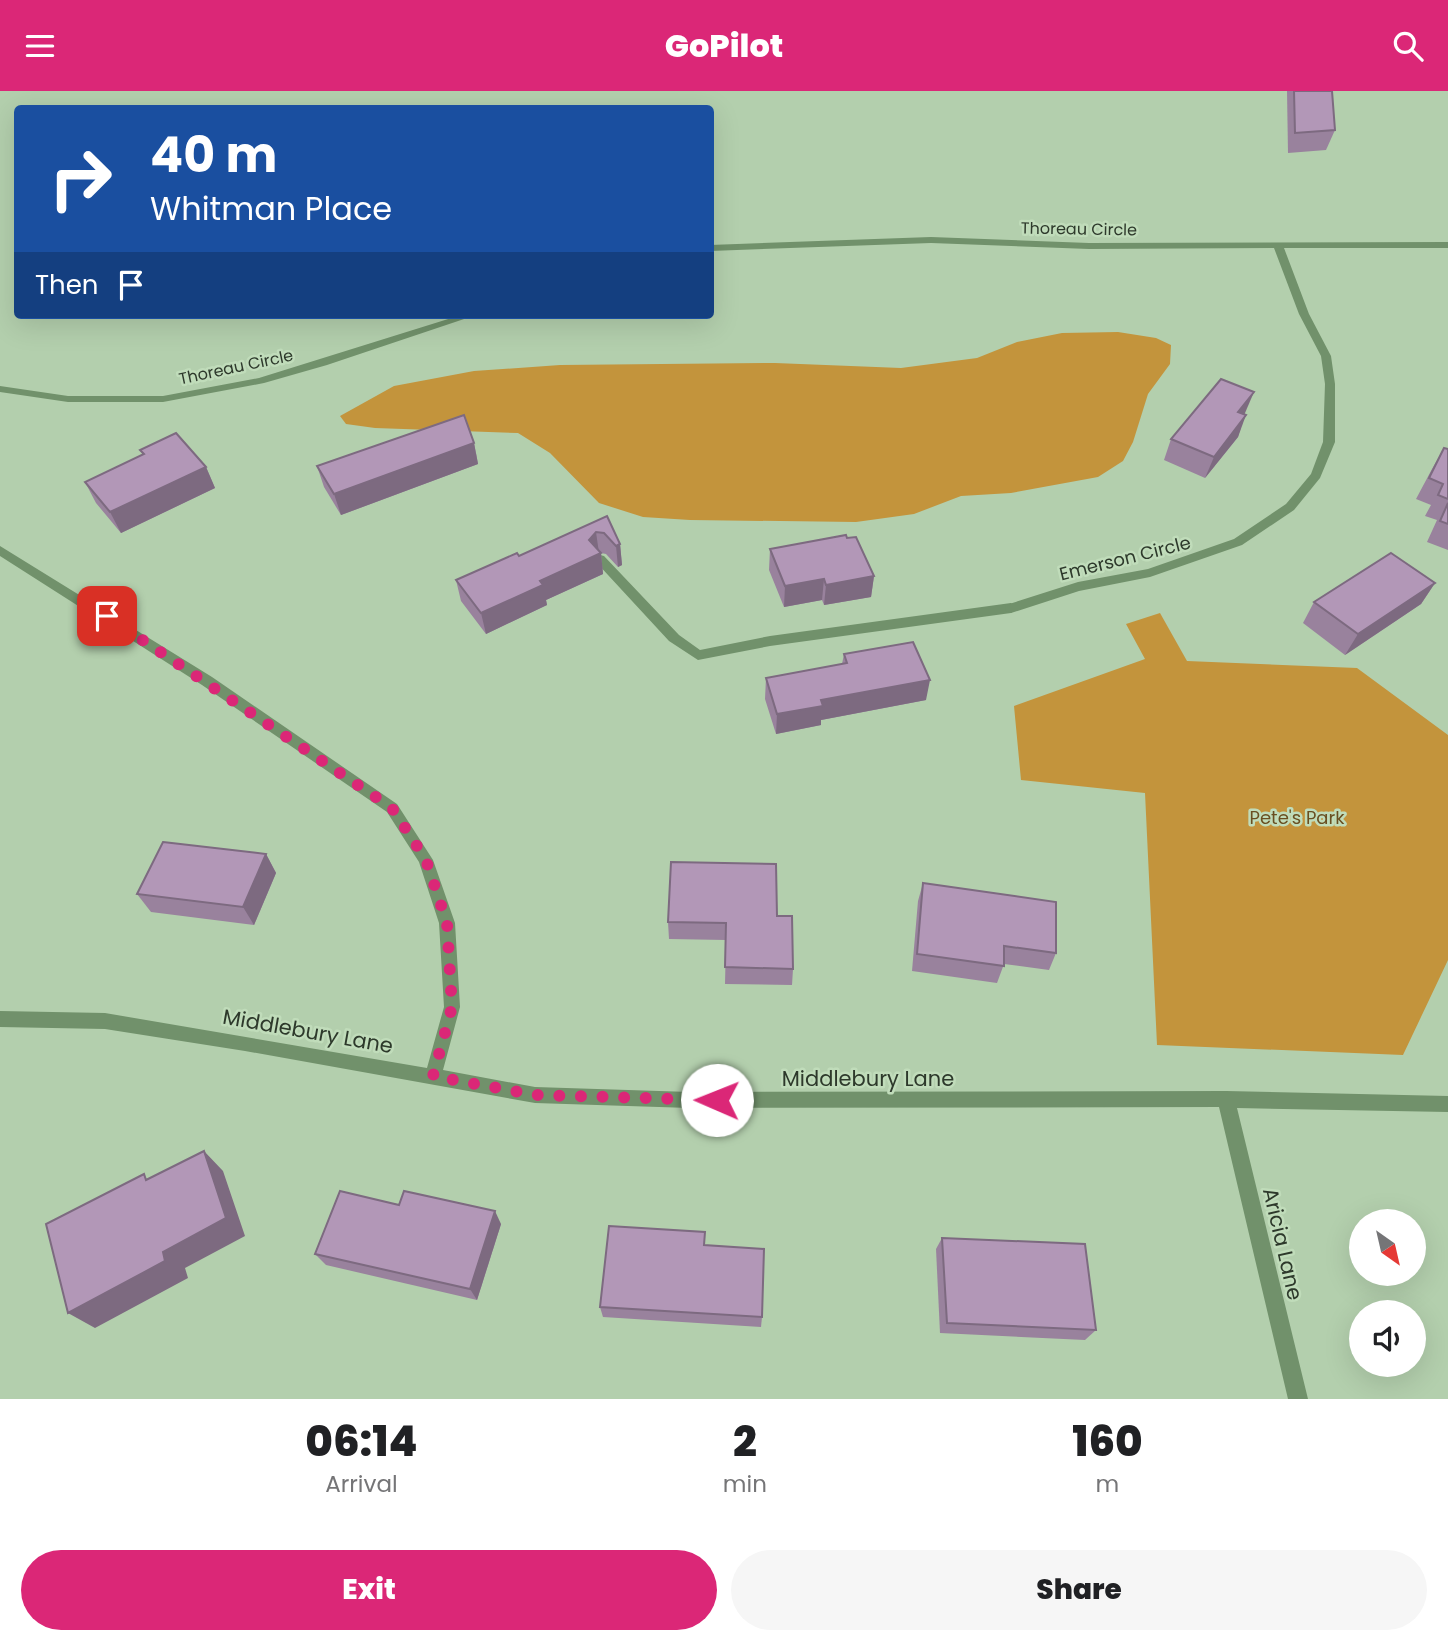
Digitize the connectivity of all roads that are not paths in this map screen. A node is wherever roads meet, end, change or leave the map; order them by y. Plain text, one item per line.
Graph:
1 (1448, 245) edge
2 (1278, 246) junction
3 (714, 249) edge
4 (458, 319) edge
5 (1, 390) edge
6 (0, 551) edge
7 (600, 559) edge
8 (0, 1019) edge
9 (433, 1076) junction
10 (1226, 1099) junction
11 (1448, 1104) edge
12 (1298, 1399) edge

1 - 2 street, Thoreau Circle
2 - 3 street, Thoreau Circle
2 - 7 street, Emerson Circle
4 - 5 street, Thoreau Circle
6 - 9 street
8 - 9 street, Middlebury Lane
9 - 10 street, Middlebury Lane
10 - 11 street, Middlebury Lane
10 - 12 street, Aricia Lane

